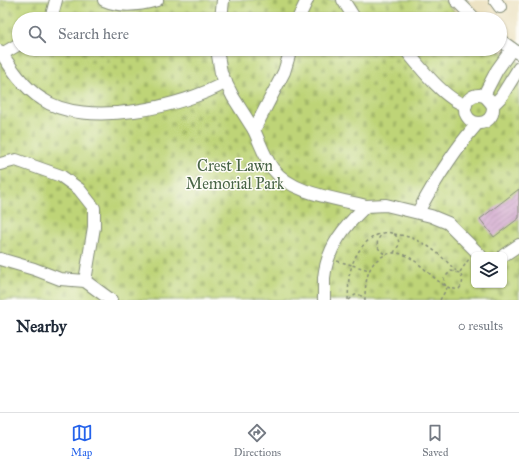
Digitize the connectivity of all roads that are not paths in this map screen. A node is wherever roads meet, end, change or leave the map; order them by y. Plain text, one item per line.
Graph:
1 (56, 0) edge
2 (104, 0) edge
3 (157, 0) edge
4 (223, 0) edge
5 (307, 0) edge
6 (343, 0) edge
7 (456, 0) edge
8 (53, 12) edge
9 (222, 12) edge
10 (301, 12) edge
11 (351, 12) edge
12 (467, 12) edge
13 (507, 45) edge
14 (12, 47) edge
15 (516, 51) edge
16 (1, 52) edge
17 (218, 56) edge
18 (289, 56) edge
19 (411, 56) edge
20 (519, 68) edge
21 (226, 82) junction
22 (484, 95) junction
23 (466, 105) junction
24 (493, 105) junction
25 (477, 124) junction
26 (254, 130) junction
27 (0, 164) edge
28 (366, 206) junction
29 (418, 212) junction
30 (519, 244) edge
31 (471, 252) edge
32 (507, 253) edge
33 (0, 259) edge
34 (85, 281) junction
35 (110, 300) edge
36 (324, 300) edge

1 - 8 street
2 - 3 street
4 - 9 street
5 - 10 street
6 - 11 street
7 - 12 street
13 - 15 street
14 - 16 street
15 - 22 street
16 - 21 street
17 - 21 street
18 - 26 street
19 - 23 street
20 - 24 street
21 - 26 street
22 - 23 street
22 - 24 street
23 - 25 street
24 - 25 street
25 - 29 street
26 - 28 street
27 - 34 street
28 - 29 street
28 - 36 street
29 - 31 street
30 - 32 street
33 - 34 street
34 - 35 street

